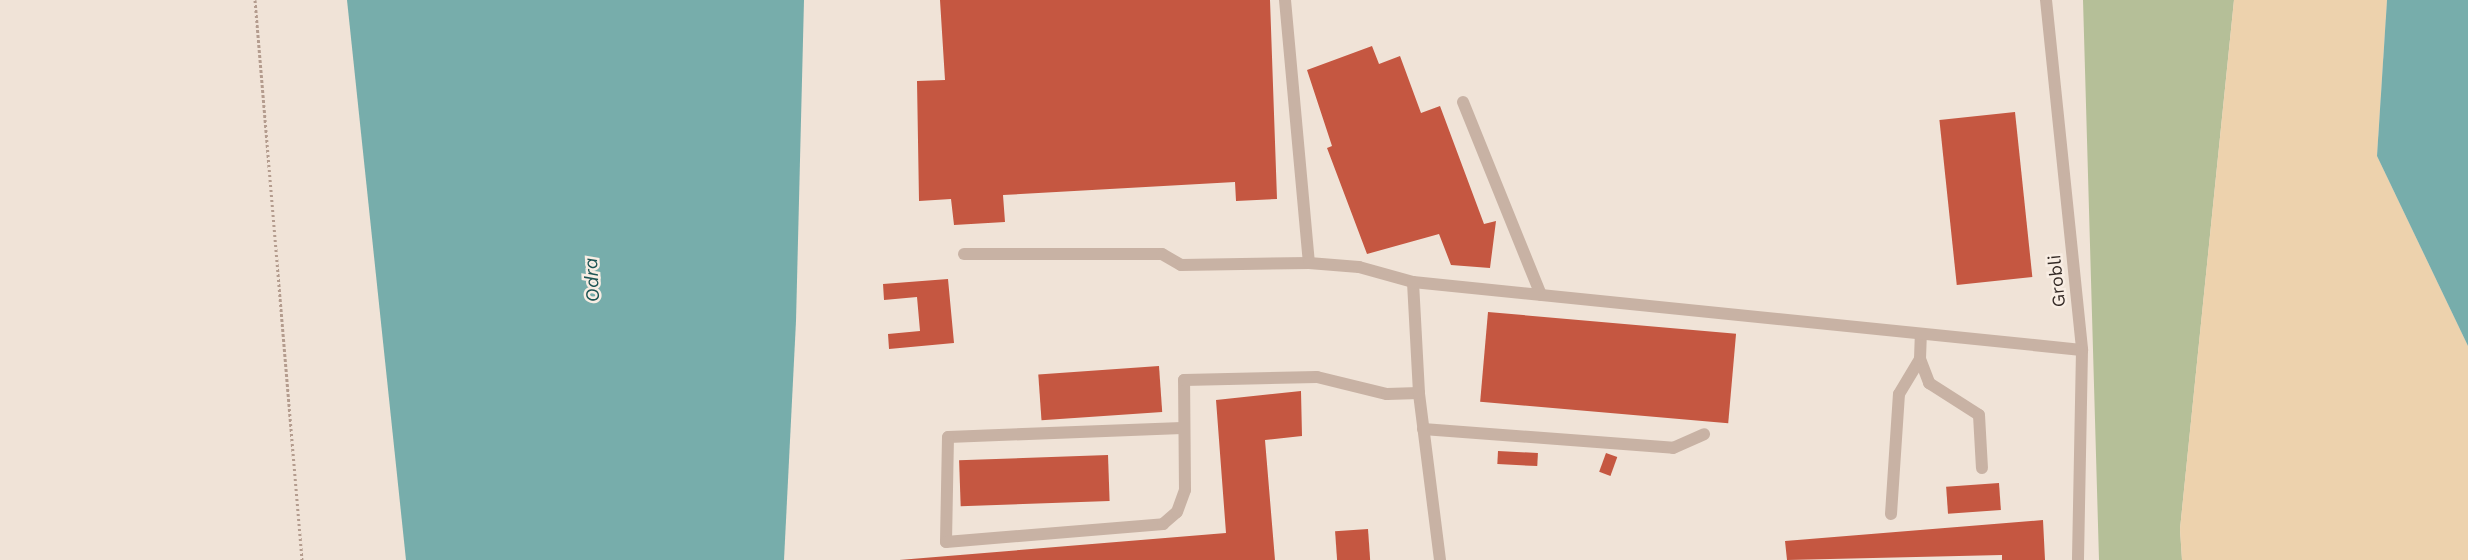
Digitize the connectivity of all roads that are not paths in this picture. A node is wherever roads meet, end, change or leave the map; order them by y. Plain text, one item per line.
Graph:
1 (1286, 0) edge
2 (2046, 0) edge
3 (1463, 102) dead end
4 (964, 254) dead end
5 (1309, 263) junction
6 (1413, 282) junction
7 (1541, 295) junction
8 (1921, 335) junction
9 (2082, 350) junction
10 (1920, 359) junction
11 (1419, 393) junction
12 (1182, 428) junction
13 (1423, 428) junction
14 (1704, 434) dead end
15 (1982, 468) dead end
16 (1891, 514) dead end
17 (1440, 560) edge
18 (2078, 560) edge

1 - 5 street
2 - 9 street, Grobli
3 - 7 street
4 - 5 street
5 - 6 street
6 - 7 street
6 - 11 street
7 - 8 street
8 - 9 street
8 - 10 street
9 - 18 street, Grobli
10 - 15 street
10 - 16 street
11 - 12 street
11 - 13 street
12 - 12 street
13 - 14 street
13 - 17 street

